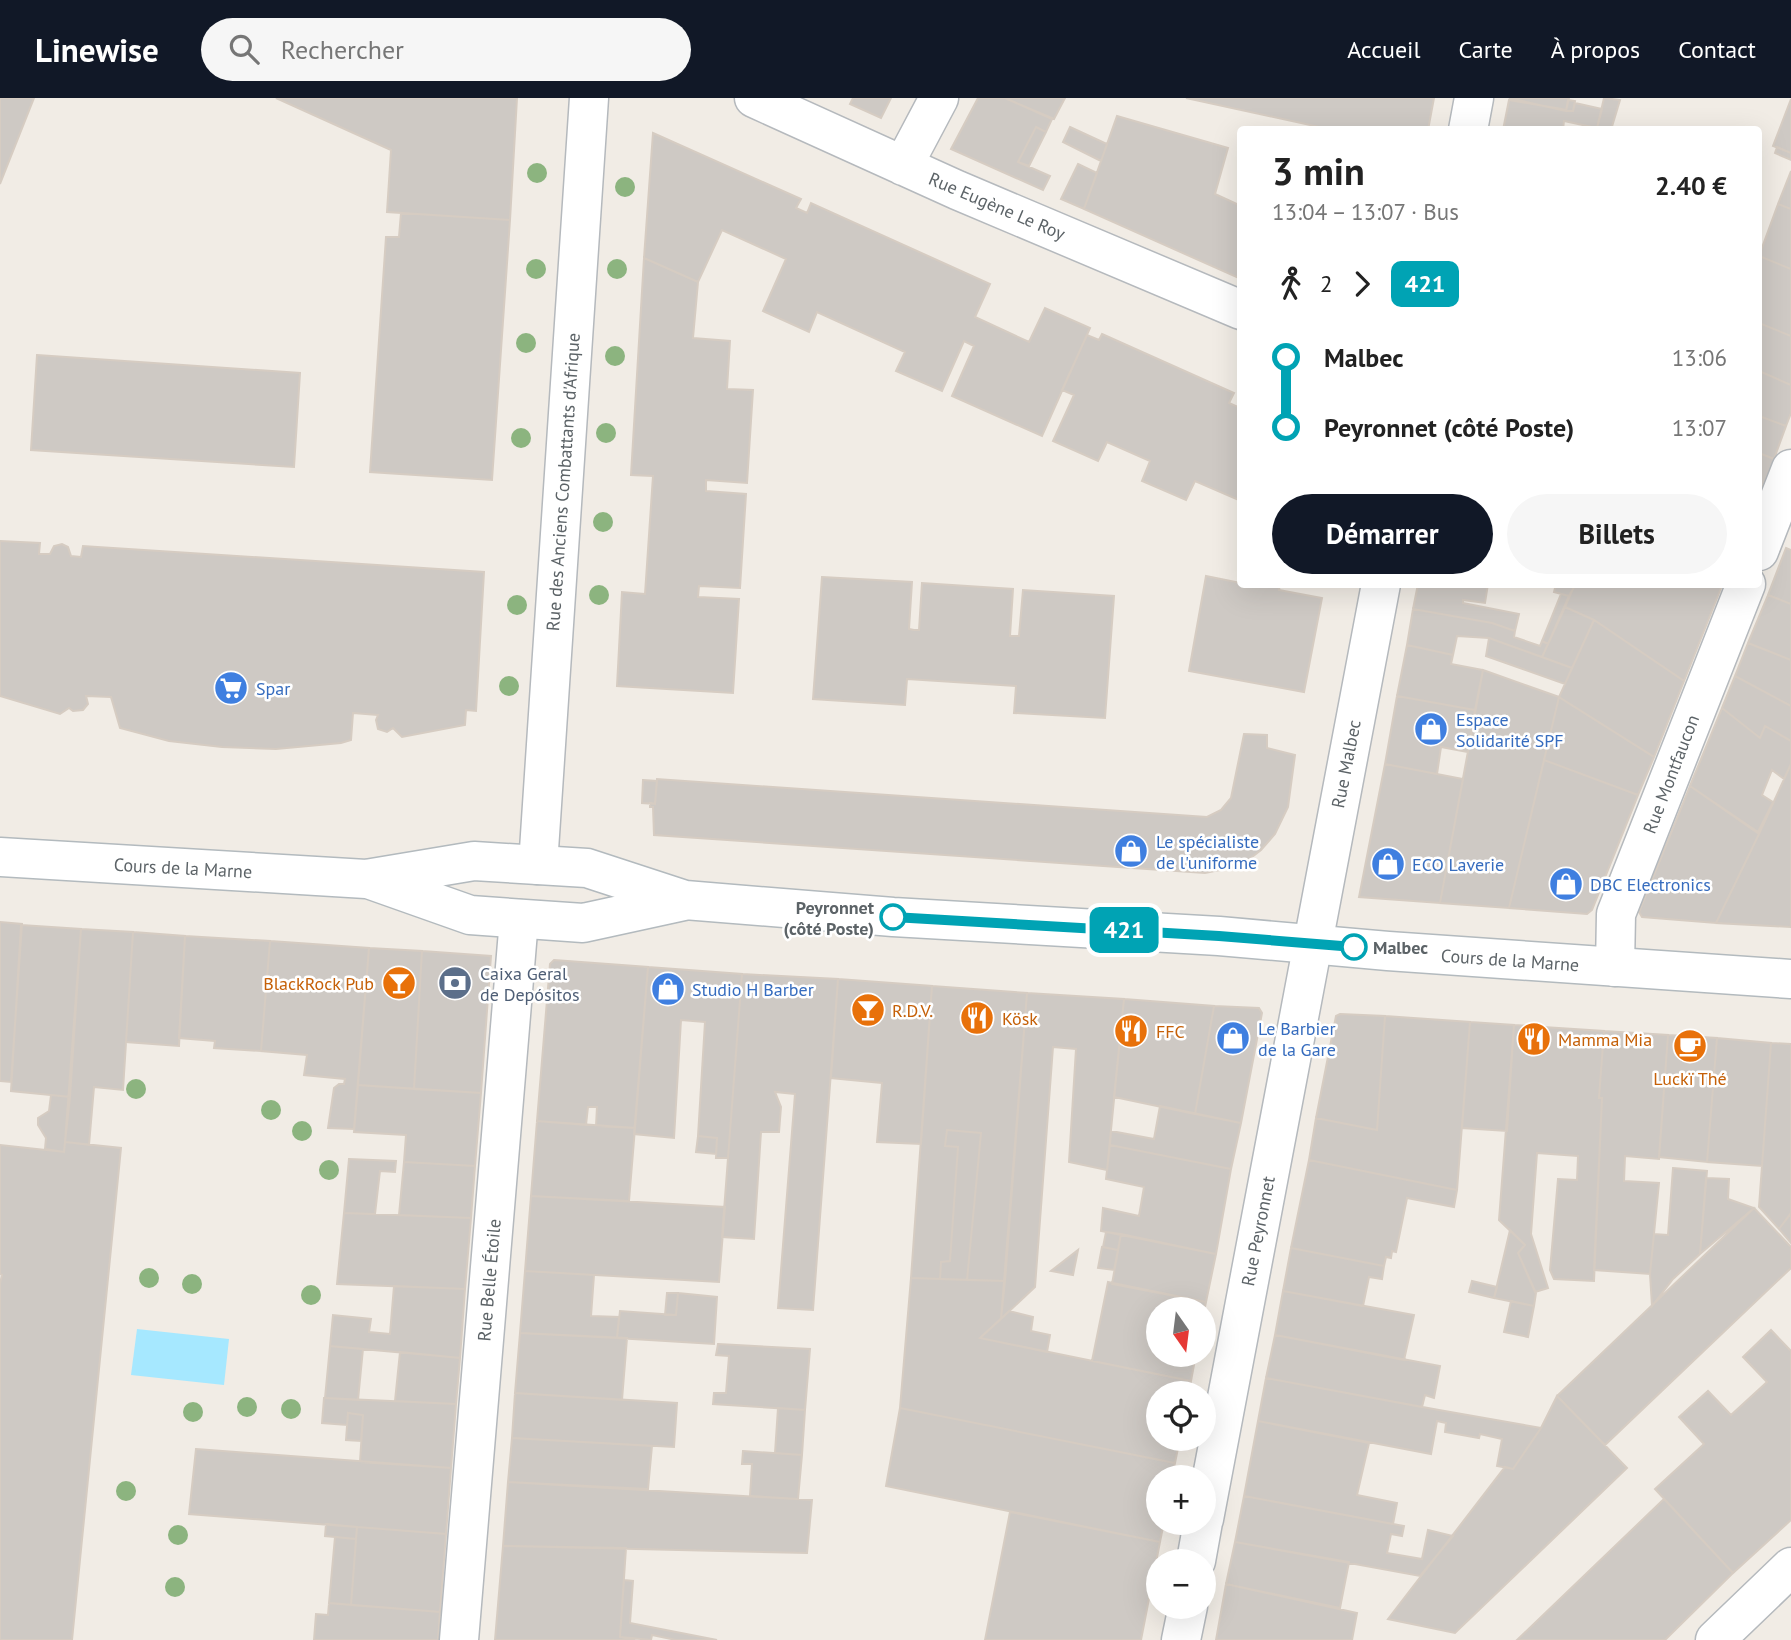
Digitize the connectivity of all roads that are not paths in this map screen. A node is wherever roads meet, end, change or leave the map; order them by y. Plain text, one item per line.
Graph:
1 (589, 98) edge
2 (754, 98) edge
3 (939, 98) edge
4 (1474, 98) edge
5 (1469, 126) edge
6 (903, 166) junction
7 (1237, 308) edge
8 (1791, 469) edge
9 (1762, 543) edge
10 (1380, 588) edge
11 (1744, 588) edge
12 (0, 857) edge
13 (538, 865) junction
14 (366, 879) junction
15 (685, 901) junction
16 (519, 919) junction
17 (1312, 943) junction
18 (1615, 967) junction
19 (1791, 979) edge
20 (1214, 1465) edge
21 (1791, 1567) edge
22 (1185, 1619) edge
23 (459, 1640) edge
24 (1181, 1640) edge
25 (1715, 1640) edge

1 - 13 street, Rue des Anciens Combattants d'Afrique
2 - 6 street, Rue Eugène Le Roy
3 - 6 street
4 - 5 street
6 - 7 street, Rue Eugène Le Roy
8 - 9 street
10 - 17 street, Rue Malbec
11 - 18 street, Rue Montfaucon
12 - 14 street, Cours de la Marne
13 - 14 street, Cours de la Marne
13 - 15 street, Cours de la Marne
14 - 16 street, Cours de la Marne
15 - 16 street, Cours de la Marne
15 - 17 street, Cours de la Marne
16 - 23 street, Rue Belle Étoile
17 - 18 street, Cours de la Marne
17 - 20 street, Rue Peyronnet
18 - 19 street, Cours de la Marne
21 - 25 street
22 - 24 street

